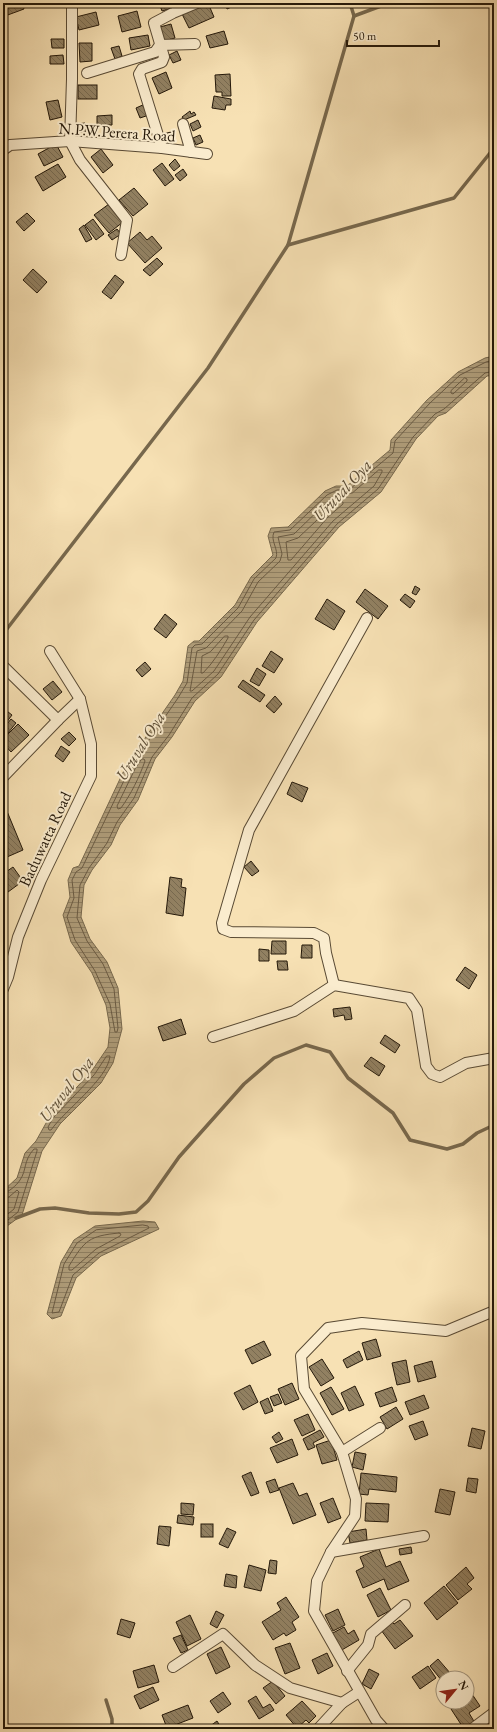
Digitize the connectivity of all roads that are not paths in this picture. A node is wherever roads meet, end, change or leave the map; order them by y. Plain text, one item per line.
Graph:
1 (72, 3) edge
2 (197, 3) edge
3 (195, 44) dead end
4 (160, 45) junction
5 (87, 73) dead end
6 (183, 124) dead end
7 (70, 141) junction
8 (162, 148) junction
9 (3, 150) edge
10 (191, 152) junction
11 (207, 154) dead end
12 (121, 255) dead end
13 (367, 618) dead end
14 (50, 651) dead end
15 (3, 666) edge
16 (80, 699) junction
17 (58, 720) junction
18 (3, 777) edge
19 (334, 985) junction
20 (3, 989) edge
21 (213, 1036) dead end
22 (494, 1058) edge
23 (494, 1312) edge
24 (380, 1428) dead end
25 (342, 1452) junction
26 (424, 1536) dead end
27 (331, 1552) junction
28 (405, 1605) dead end
29 (173, 1667) dead end
30 (347, 1671) junction
31 (359, 1692) junction
32 (342, 1703) junction
33 (492, 1714) dead end
34 (318, 1729) edge
35 (384, 1729) edge
36 (472, 1729) edge

1 - 7 street
2 - 4 street
3 - 4 street
4 - 5 street
4 - 8 street
6 - 10 street
7 - 8 street, N.P.W.Perera Road
7 - 9 street, N.P.W.Perera Road
7 - 12 street
8 - 10 street, N.P.W.Perera Road
10 - 11 street, N.P.W.Perera Road
13 - 19 street
14 - 16 street, Baduwatta Road
15 - 17 street
16 - 17 street
16 - 20 street, Baduwatta Road
17 - 18 street
19 - 21 street
19 - 22 street
23 - 25 street
24 - 25 street
25 - 27 street
26 - 27 street
27 - 30 street
28 - 30 street
29 - 32 street
30 - 31 street
31 - 32 street
31 - 35 street
32 - 34 street
33 - 36 street

